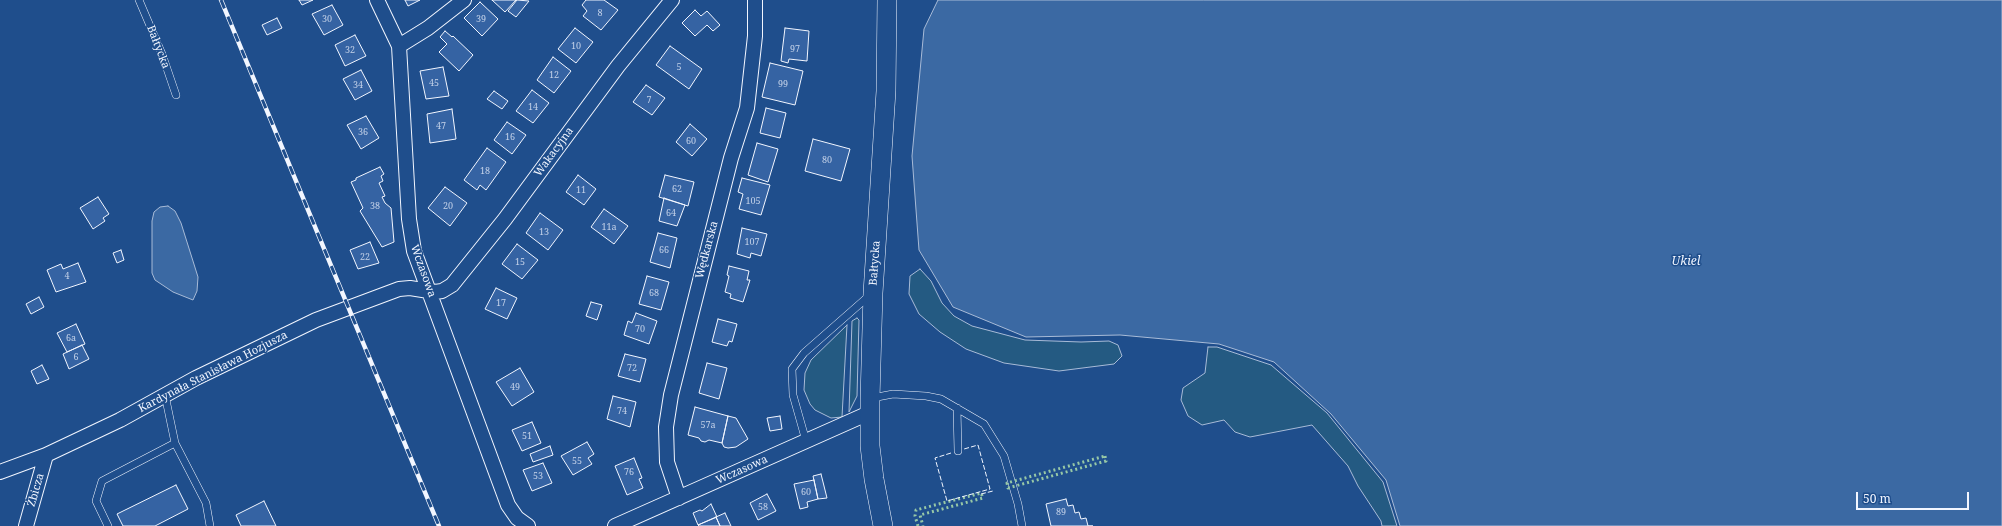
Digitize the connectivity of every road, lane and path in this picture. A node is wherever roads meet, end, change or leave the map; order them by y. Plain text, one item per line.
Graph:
1 (140, 0) edge
2 (377, 0) edge
3 (464, 0) edge
4 (672, 0) edge
5 (755, 0) edge
6 (887, 0) edge
7 (399, 46) junction
8 (176, 95) dead end
9 (430, 292) junction
10 (873, 293) junction
11 (165, 395) junction
12 (870, 406) junction
13 (957, 408) junction
14 (806, 441) junction
15 (176, 443) junction
16 (958, 451) dead end
17 (46, 455) junction
18 (0, 472) edge
19 (679, 498) junction
20 (206, 525) edge
21 (26, 526) edge
22 (108, 526) edge
23 (528, 526) edge
24 (615, 526) edge
25 (883, 526) edge
26 (1022, 526) edge

1 - 8 lane, Bałtycka
2 - 7 street, Wczasowa
3 - 7 street
4 - 9 street, Wakacyjna
5 - 19 street, Wędkarska
6 - 10 main road, Bałtycka
7 - 9 street, Wczasowa
9 - 11 street, Kardynała Stanisława Hozjusza
9 - 23 street, Wczasowa
10 - 12 main road, Bałtycka
10 - 14 lane
11 - 15 lane
11 - 17 street, Kardynała Stanisława Hozjusza
12 - 13 lane
12 - 14 street, Wczasowa
12 - 25 main road, Bałtycka
13 - 16 lane
13 - 26 lane
14 - 19 street, Wczasowa
15 - 20 lane
15 - 22 lane
17 - 18 street, Kardynała Stanisława Hozjusza
17 - 21 street, Żbicza
19 - 24 street, Wczasowa

